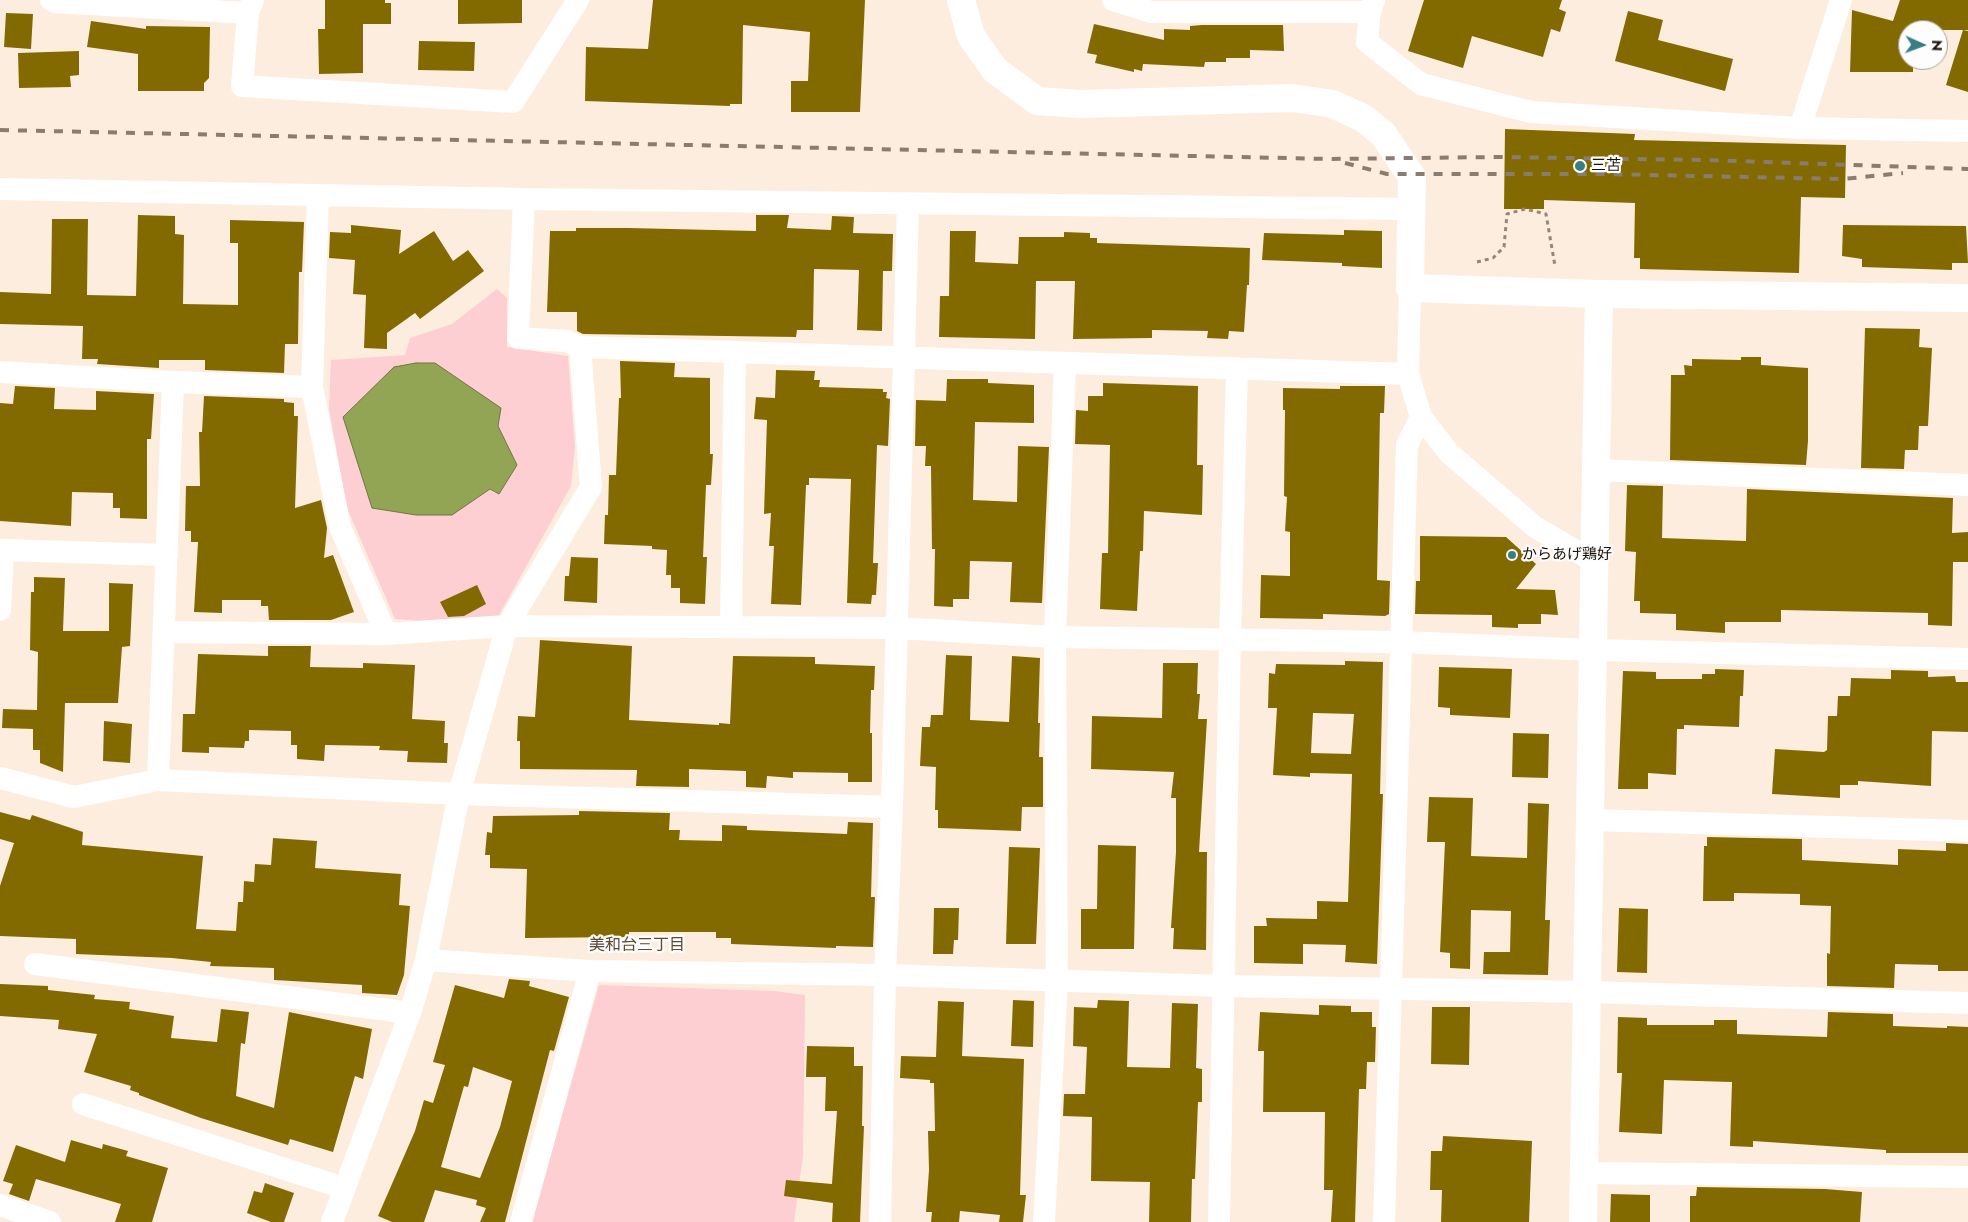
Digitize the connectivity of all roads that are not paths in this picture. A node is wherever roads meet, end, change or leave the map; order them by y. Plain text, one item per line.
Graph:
1 (51, 0) edge
2 (578, 0) edge
3 (962, 0) edge
4 (1113, 0) edge
5 (1841, 0) edge
6 (251, 6) edge
7 (1372, 6) edge
8 (1800, 128) junction
9 (1968, 131) edge
10 (0, 189) edge
11 (318, 195) junction
12 (524, 199) junction
13 (1412, 203) junction
14 (908, 204) junction
15 (1410, 288) junction
16 (1599, 294) junction
17 (1968, 298) edge
18 (580, 348) junction
19 (735, 353) junction
20 (904, 359) junction
21 (1065, 363) junction
22 (1238, 368) junction
23 (0, 372) edge
24 (1408, 374) junction
25 (173, 382) junction
26 (312, 386) junction
27 (1421, 417) junction
28 (1596, 470) junction
29 (1968, 485) edge
30 (2, 550) edge
31 (167, 555) junction
32 (1595, 562) junction
33 (0, 610) edge
34 (506, 626) junction
35 (731, 627) junction
36 (896, 628) junction
37 (164, 632) junction
38 (386, 634) junction
39 (1055, 637) junction
40 (1230, 640) junction
41 (1402, 642) junction
42 (1594, 650) junction
43 (1968, 658) edge
44 (0, 778) edge
45 (158, 780) junction
46 (459, 794) junction
47 (892, 807) junction
48 (1591, 820) junction
49 (1968, 831) edge
50 (426, 960) junction
51 (35, 964) dead end
52 (590, 971) junction
53 (885, 975) junction
54 (1057, 980) junction
55 (1224, 986) junction
56 (1393, 988) junction
57 (1588, 992) junction
58 (1968, 1003) edge
59 (410, 1013) junction
60 (83, 1104) dead end
61 (1584, 1173) junction
62 (1968, 1177) edge
63 (344, 1188) junction
64 (0, 1205) edge
65 (50, 1222) edge
66 (332, 1222) edge
67 (521, 1222) edge
68 (880, 1222) edge
69 (1044, 1222) edge
70 (1219, 1222) edge
71 (1384, 1222) edge
72 (1582, 1222) edge

1 - 6 street
2 - 6 street
3 - 13 street
4 - 7 street
5 - 8 street
7 - 8 street
8 - 9 street
10 - 11 street
11 - 12 street
11 - 26 street
12 - 14 street
12 - 18 street
13 - 14 street
13 - 15 street
14 - 20 street
15 - 16 street
15 - 24 street
16 - 17 street
16 - 28 street
18 - 19 street
18 - 34 street
19 - 20 street
19 - 35 street
20 - 21 street
20 - 36 street
21 - 22 street
21 - 39 street
22 - 24 street
22 - 40 street
23 - 25 street
24 - 27 street
25 - 26 street
25 - 31 street
26 - 38 street
27 - 32 street
27 - 41 street
28 - 29 street
28 - 32 street
30 - 31 street
30 - 33 street
31 - 37 street
32 - 42 street
34 - 35 street
34 - 38 street
34 - 46 street
35 - 36 street
36 - 39 street
36 - 47 street
37 - 38 street
37 - 45 street
39 - 40 street
39 - 54 street
40 - 41 street
40 - 55 street
41 - 42 street
41 - 56 street
42 - 43 street
42 - 48 street
44 - 45 street
45 - 46 street
46 - 47 street
46 - 50 street
47 - 53 street
48 - 49 street
48 - 57 street
50 - 52 street
50 - 59 street
51 - 59 street
52 - 53 street
52 - 67 street
53 - 54 street
53 - 68 street
54 - 55 street
54 - 69 street
55 - 56 street
55 - 70 street
56 - 57 street
56 - 71 street
57 - 58 street
57 - 61 street
59 - 63 street
60 - 63 street
61 - 62 street
61 - 72 street
63 - 66 street
64 - 65 street

